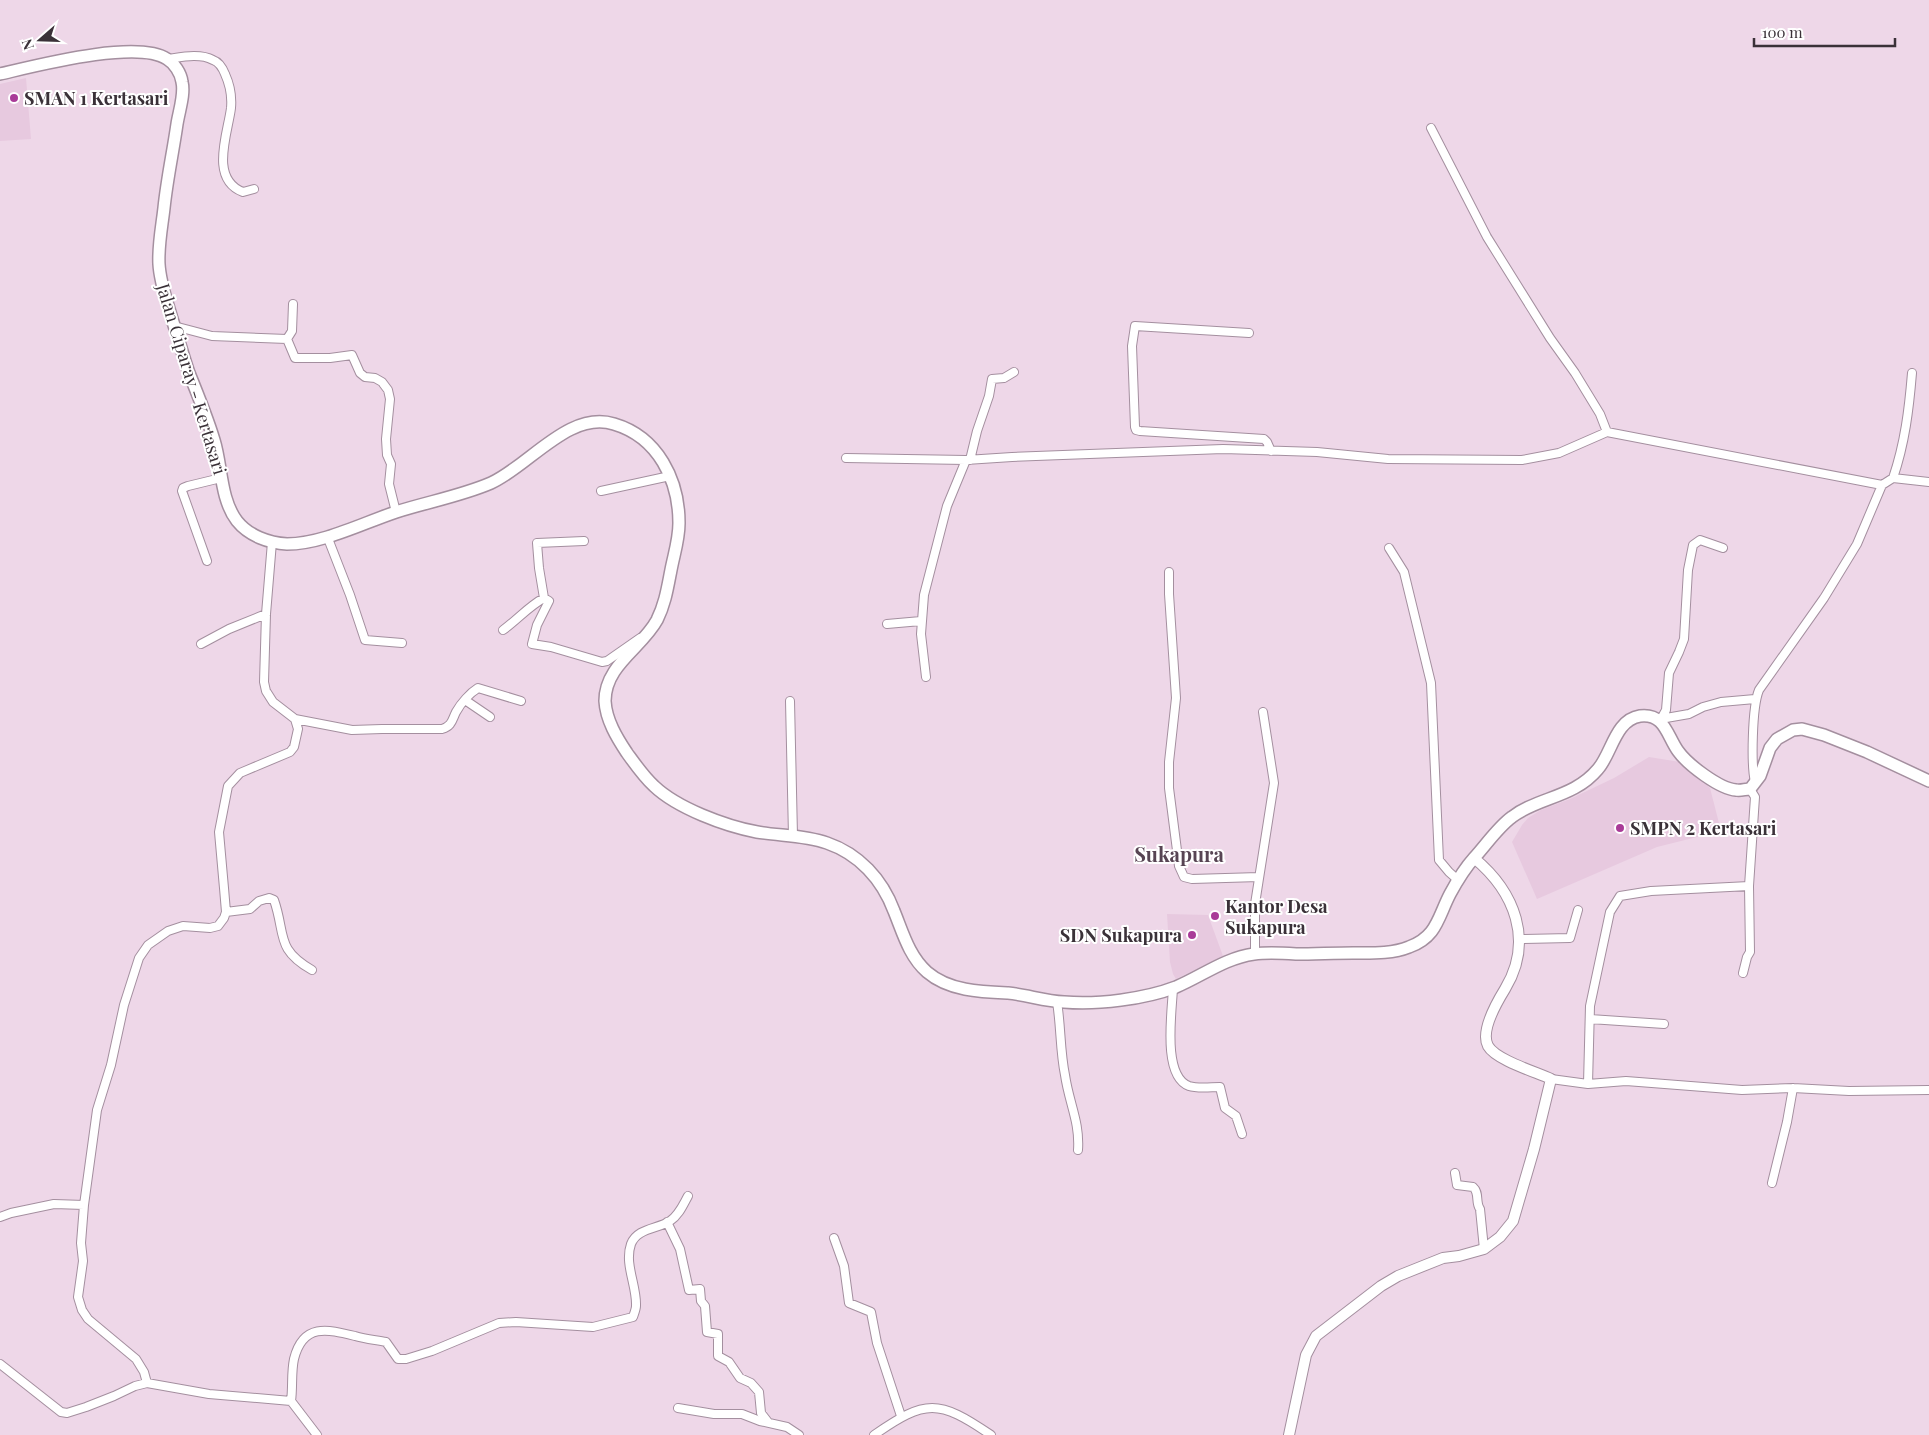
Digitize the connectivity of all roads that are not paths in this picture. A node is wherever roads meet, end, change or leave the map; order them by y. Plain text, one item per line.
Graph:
1 (168, 59) junction
2 (0, 74) edge
3 (1431, 128) dead end
4 (254, 189) dead end
5 (293, 304) dead end
6 (174, 326) junction
7 (1250, 333) dead end
8 (287, 339) junction
9 (1014, 372) dead end
10 (1912, 373) dead end
11 (1608, 432) junction
12 (1271, 451) junction
13 (846, 458) dead end
14 (968, 460) junction
15 (670, 476) junction
16 (221, 478) junction
17 (1893, 478) junction
18 (1929, 482) edge
19 (1882, 485) junction
20 (601, 491) dead end
21 (396, 512) junction
22 (327, 536) junction
23 (584, 541) dead end
24 (272, 542) junction
25 (1389, 548) dead end
26 (1723, 548) dead end
27 (207, 561) dead end
28 (1169, 572) dead end
29 (544, 598) junction
30 (266, 614) junction
31 (920, 620) junction
32 (887, 624) dead end
33 (503, 630) dead end
34 (644, 637) junction
35 (402, 643) dead end
36 (201, 644) dead end
37 (926, 677) dead end
38 (465, 700) junction
39 (1755, 700) junction
40 (521, 701) dead end
41 (790, 701) dead end
42 (1263, 712) dead end
43 (490, 717) dead end
44 (295, 719) junction
45 (1661, 721) junction
46 (1929, 781) edge
47 (1753, 786) junction
48 (793, 836) junction
49 (1474, 858) junction
50 (1259, 877) junction
51 (1458, 880) junction
52 (1749, 886) junction
53 (1578, 910) dead end
54 (226, 912) junction
55 (1520, 939) junction
56 (1255, 953) junction
57 (312, 970) dead end
58 (1743, 973) dead end
59 (1172, 988) junction
60 (1057, 1002) junction
61 (1590, 1019) junction
62 (1664, 1024) dead end
63 (1551, 1079) junction
64 (1588, 1084) junction
65 (1793, 1088) junction
66 (1929, 1090) edge
67 (1242, 1134) dead end
68 (1078, 1150) dead end
69 (1455, 1173) dead end
70 (1772, 1183) dead end
71 (688, 1196) dead end
72 (84, 1204) junction
73 (0, 1217) edge
74 (667, 1222) junction
75 (834, 1238) dead end
76 (1484, 1249) junction
77 (0, 1364) edge
78 (147, 1383) junction
79 (291, 1401) junction
80 (678, 1408) dead end
81 (901, 1416) junction
82 (768, 1422) junction
83 (317, 1435) edge
84 (799, 1435) edge
85 (874, 1435) edge
86 (991, 1435) edge
87 (1289, 1435) edge

1 - 2 main road
1 - 4 street
1 - 6 main road, Jalan Ciparay - Kertasari
3 - 11 street
5 - 8 street
6 - 8 street
6 - 16 main road, Jalan Ciparay - Kertasari
7 - 12 street
8 - 21 street
9 - 14 street
10 - 17 street
11 - 12 street
11 - 19 street
12 - 14 street
13 - 14 street
14 - 31 street
15 - 20 street
15 - 21 main road, Jalan Ciparay - Kertasari
15 - 34 main road, Jalan Ciparay - Kertasari
16 - 24 main road, Jalan Ciparay - Kertasari
16 - 27 street
17 - 18 street
17 - 19 street
19 - 39 street
21 - 22 main road, Jalan Ciparay - Kertasari
22 - 24 main road, Jalan Ciparay - Kertasari
22 - 35 street
23 - 29 street
24 - 30 street
25 - 51 street
26 - 45 street
28 - 50 street
29 - 33 street
29 - 34 street
30 - 36 street
30 - 44 street
31 - 32 street
31 - 37 street
34 - 48 main road, Jalan Ciparay - Kertasari
38 - 40 street
38 - 43 street
38 - 44 street
39 - 45 street
39 - 47 street
41 - 48 street
42 - 50 street
44 - 54 street
45 - 47 main road
45 - 49 main road, Jalan Ciparay - Kertasari
46 - 47 main road
47 - 52 street
48 - 60 main road, Jalan Ciparay - Kertasari
49 - 51 main road, Jalan Ciparay - Kertasari
49 - 55 street
50 - 56 street
51 - 56 main road, Jalan Ciparay - Kertasari
52 - 58 street
52 - 61 street
53 - 55 street
54 - 57 street
54 - 72 street
55 - 63 street
56 - 59 main road, Jalan Ciparay - Kertasari
59 - 60 main road, Jalan Ciparay - Kertasari
59 - 67 street
60 - 68 street
61 - 62 street
61 - 64 street
63 - 64 street
63 - 76 street
64 - 65 street
65 - 66 street
65 - 70 street
69 - 76 street
71 - 74 street
72 - 73 street
72 - 78 street
74 - 79 street
74 - 82 street
75 - 81 street
76 - 87 street
77 - 78 street
78 - 79 street
79 - 83 street
80 - 82 street
81 - 85 street
81 - 86 street
82 - 84 street

